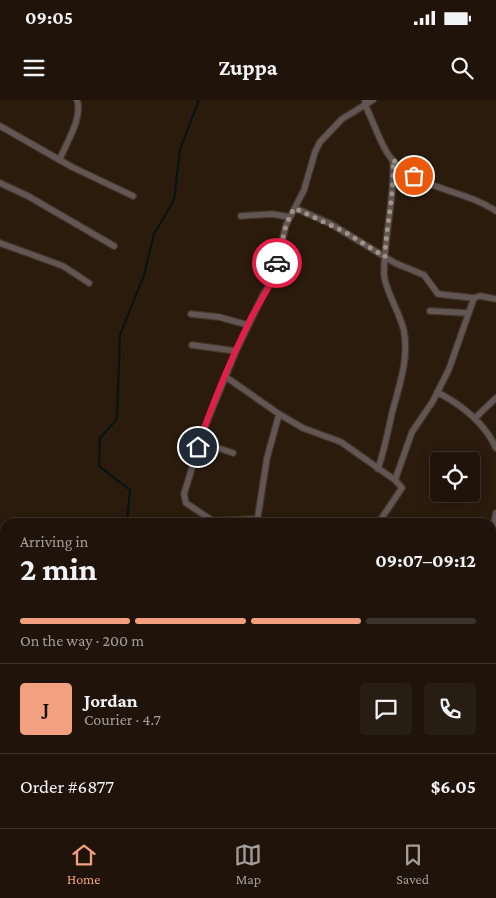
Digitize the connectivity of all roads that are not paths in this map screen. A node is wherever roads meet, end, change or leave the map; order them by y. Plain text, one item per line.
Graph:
1 (77, 100) edge
2 (373, 100) edge
3 (365, 103) edge
4 (0, 126) edge
5 (60, 159) junction
6 (393, 160) junction
7 (0, 183) edge
8 (133, 196) dead end
9 (294, 208) junction
10 (496, 211) edge
11 (241, 216) dead end
12 (289, 217) junction
13 (0, 243) edge
14 (114, 246) dead end
15 (385, 257) junction
16 (89, 283) dead end
17 (474, 298) junction
18 (496, 299) edge
19 (430, 312) dead end
20 (468, 313) junction
21 (192, 314) dead end
22 (248, 325) junction
23 (192, 345) dead end
24 (236, 351) junction
25 (226, 376) junction
26 (437, 392) junction
27 (496, 398) edge
28 (279, 414) junction
29 (475, 418) junction
30 (200, 442) junction
31 (496, 448) edge
32 (233, 453) dead end
33 (378, 469) junction
34 (395, 480) junction
35 (209, 518) edge
36 (259, 518) edge
37 (382, 518) edge

1 - 5 street
2 - 3 street
3 - 6 street
3 - 9 street
4 - 5 street
5 - 8 street
6 - 10 street
6 - 15 street
7 - 14 street
9 - 12 street
9 - 15 street
11 - 12 street
12 - 22 street
13 - 16 street
15 - 17 street
15 - 33 street
17 - 18 street
17 - 20 street
19 - 20 street
20 - 26 street
21 - 22 street
22 - 24 street
23 - 24 street
24 - 25 street
25 - 28 street
25 - 30 street
26 - 29 street
26 - 34 street
27 - 29 street
28 - 33 street
28 - 36 street
29 - 31 street
30 - 32 street
30 - 35 street
33 - 34 street
34 - 37 street

